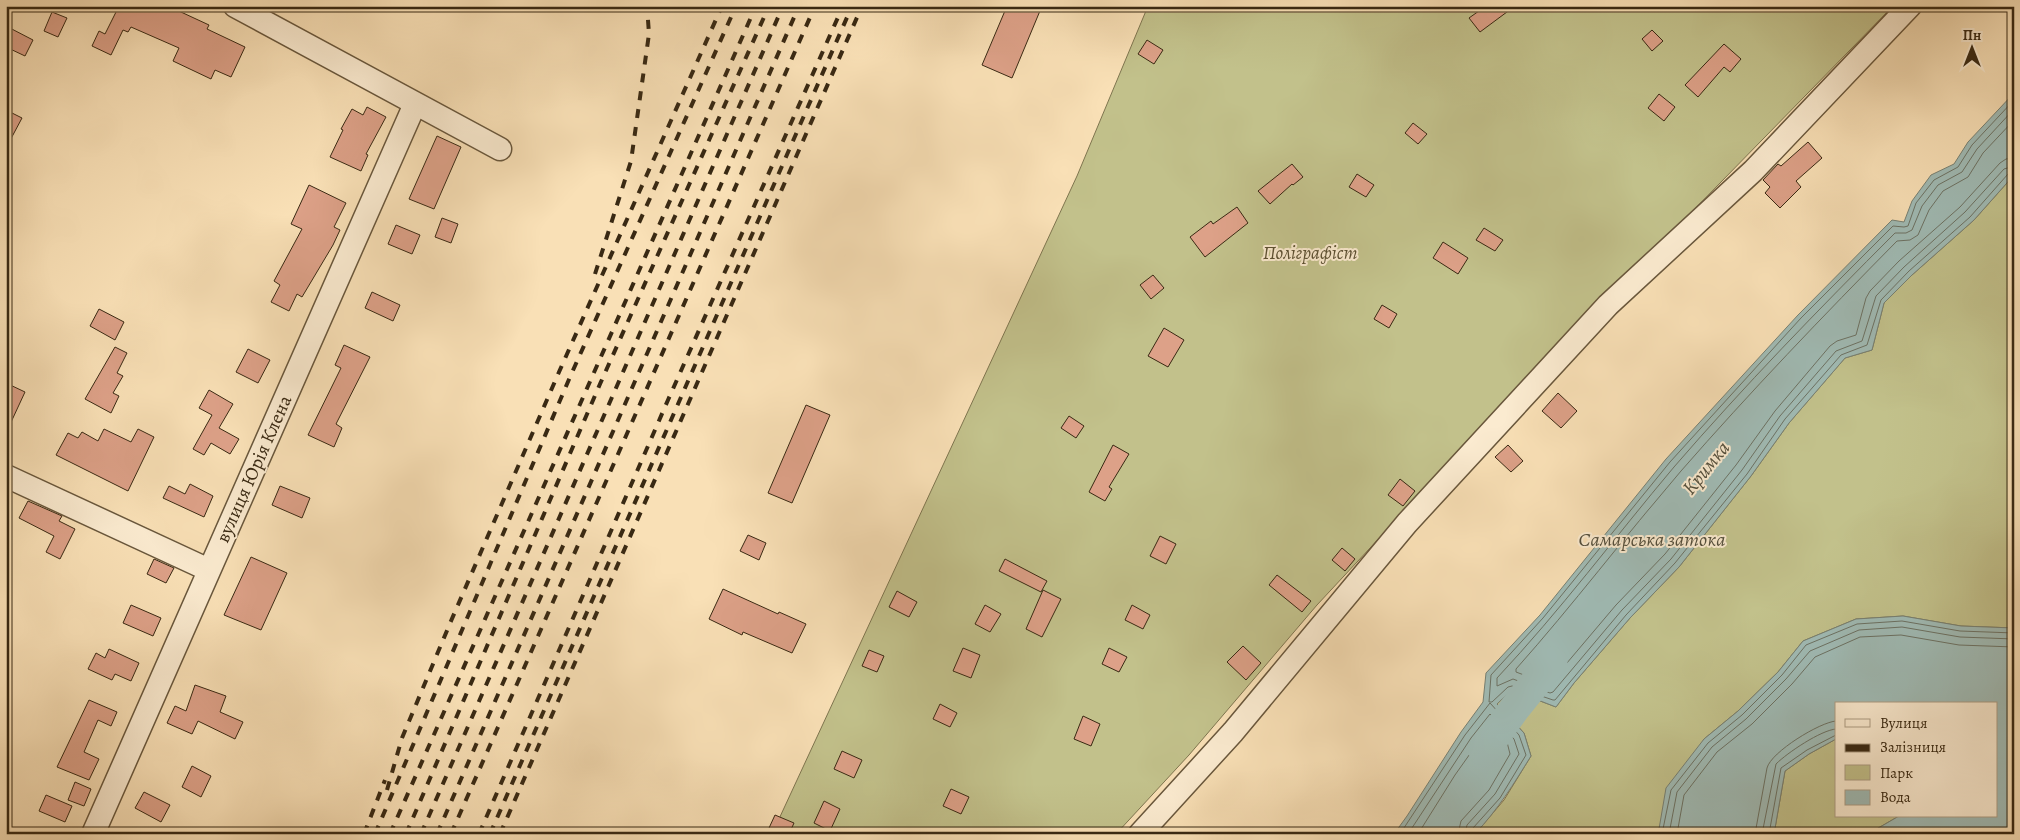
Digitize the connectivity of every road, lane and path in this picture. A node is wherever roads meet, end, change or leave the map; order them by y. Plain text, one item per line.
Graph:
1 (235, 6) edge
2 (1910, 6) edge
3 (415, 104) junction
4 (500, 149) dead end
5 (6, 476) edge
6 (209, 570) junction
7 (93, 834) edge
8 (1140, 834) edge

1 - 3 street
2 - 8 street
3 - 4 street
3 - 6 street, вулиця Юрія Клена
5 - 6 street
6 - 7 street, вулиця Юрія Клена

